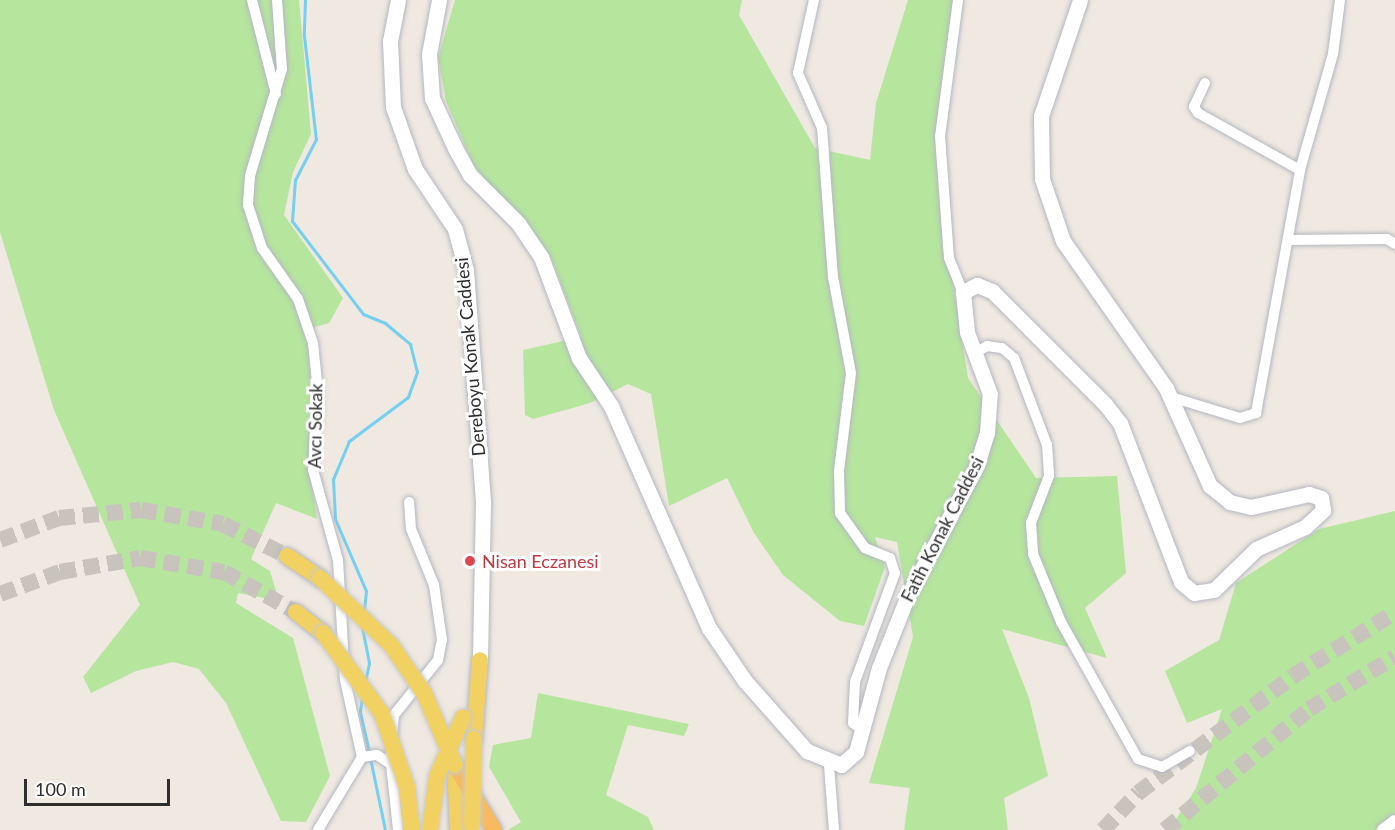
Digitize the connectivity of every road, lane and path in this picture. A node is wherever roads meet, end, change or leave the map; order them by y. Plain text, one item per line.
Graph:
1 (252, 0) edge
2 (277, 0) edge
3 (398, 0) edge
4 (439, 0) edge
5 (814, 0) edge
6 (958, 0) edge
7 (1080, 0) edge
8 (1341, 0) edge
9 (1205, 83) dead end
10 (277, 97) junction
11 (1300, 170) junction
12 (1288, 240) junction
13 (1395, 244) edge
14 (963, 292) junction
15 (975, 353) junction
16 (1171, 397) junction
17 (409, 502) dead end
18 (287, 556) tunnel mouth
19 (296, 612) tunnel mouth
20 (480, 660) junction
21 (861, 729) junction
22 (1190, 751) dead end
23 (362, 757) junction
24 (391, 764) junction
25 (455, 765) junction
26 (829, 765) junction
27 (1395, 821) edge
28 (468, 828) edge
29 (318, 830) edge
30 (398, 830) edge
31 (412, 830) edge
32 (430, 830) edge
33 (494, 830) edge
34 (834, 830) edge
35 (1383, 830) edge

1 - 10 street
2 - 10 street, Avcı Sokak
3 - 20 main road, Dereboyu Konak Caddesi
4 - 26 main road
5 - 21 street
6 - 14 street
7 - 16 main road
8 - 11 street
9 - 11 street
10 - 23 street, Avcı Sokak
11 - 12 street
12 - 13 street
12 - 16 street
14 - 15 main road, Fatih Konak Caddesi
14 - 16 main road
15 - 21 main road, Fatih Konak Caddesi
15 - 22 street
17 - 24 street
18 - 25 main road, bridge
19 - 31 main road, bridge
20 - 28 main road, bridge
20 - 32 main road, bridge
21 - 26 main road, Fatih Konak Caddesi
23 - 24 street
23 - 29 street
24 - 30 street
25 - 28 main road
25 - 33 highway
26 - 34 street
27 - 35 street

